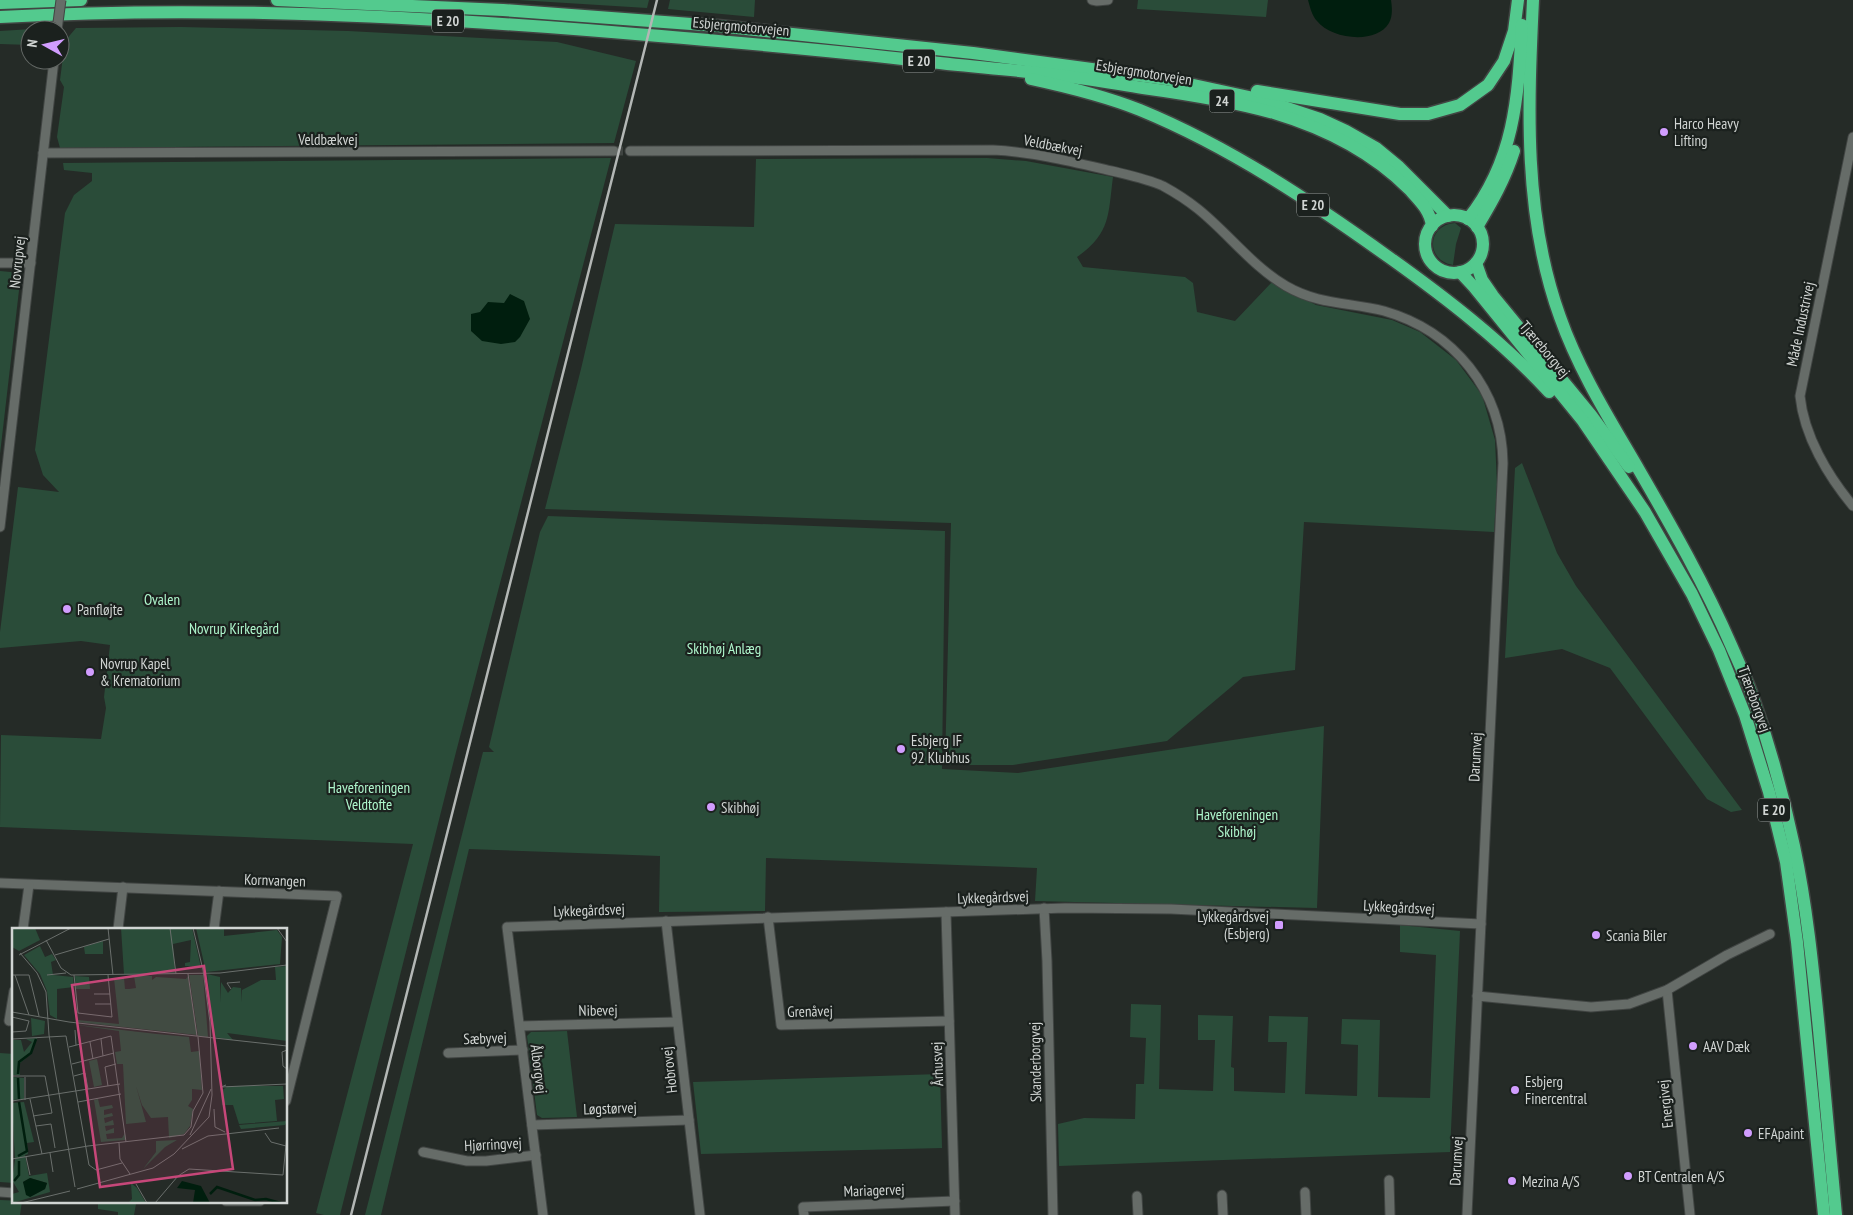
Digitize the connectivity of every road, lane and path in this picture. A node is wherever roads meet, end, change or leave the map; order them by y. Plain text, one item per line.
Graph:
1 (61, 0) edge
2 (81, 0) edge
3 (277, 0) edge
4 (1092, 0) edge
5 (1108, 0) edge
6 (1518, 0) edge
7 (1523, 0) edge
8 (1533, 0) edge
9 (0, 3) edge
10 (0, 17) edge
11 (58, 20) edge
12 (1531, 56) junction
13 (969, 67) junction
14 (53, 70) edge
15 (1166, 80) junction
16 (1853, 137) edge
17 (614, 151) tunnel mouth
18 (630, 151) tunnel mouth
19 (43, 153) junction
20 (1448, 216) junction
21 (1472, 223) junction
22 (1432, 226) junction
23 (0, 263) edge
24 (31, 263) junction
25 (1476, 263) junction
26 (1460, 272) junction
27 (1426, 328) joint
28 (1598, 445) junction
29 (1853, 506) edge
30 (1668, 520) junction
31 (0, 527) edge
32 (0, 883) edge
33 (29, 885) junction
34 (123, 887) junction
35 (219, 891) junction
36 (1044, 908) junction
37 (946, 912) junction
38 (768, 917) junction
39 (666, 921) junction
40 (1481, 924) junction
41 (507, 927) joint
42 (23, 928) edge
43 (118, 928) edge
44 (214, 928) edge
45 (1770, 934) dead end
46 (1667, 990) junction
47 (1477, 996) junction
48 (12, 1003) edge
49 (9, 1021) dead end
50 (949, 1021) junction
51 (677, 1022) junction
52 (520, 1026) junction
53 (522, 1050) junction
54 (448, 1052) dead end
55 (288, 1093) edge
56 (689, 1120) junction
57 (532, 1125) junction
58 (424, 1152) dead end
59 (536, 1155) junction
60 (1389, 1180) dead end
61 (1305, 1192) dead end
62 (1222, 1195) dead end
63 (1137, 1196) dead end
64 (954, 1201) junction
65 (543, 1215) edge
66 (700, 1215) edge
67 (804, 1215) edge
68 (955, 1215) edge
69 (1053, 1215) edge
70 (1138, 1215) edge
71 (1223, 1215) edge
72 (1306, 1215) edge
73 (1390, 1215) edge
74 (1467, 1215) edge
75 (1690, 1215) edge
76 (1824, 1215) edge
77 (1836, 1215) edge

1 - 11 street, bridge
2 - 9 highway
3 - 15 highway, Esbjergmotorvejen / E 20
4 - 5 street
6 - 15 highway
7 - 21 highway
8 - 12 highway, Tjæreborgvej
10 - 13 highway, Esbjergmotorvejen / E 20
12 - 21 highway
12 - 30 highway, Tjæreborgvej
13 - 22 highway, Esbjergmotorvejen / 24
13 - 28 highway, E 20
14 - 19 street, Novrupvej
15 - 20 highway, Esbjergmotorvejen / E 20
16 - 29 street, Måde Industrivej
17 - 19 street, Veldbækvej
18 - 27 street, Veldbækvej
19 - 24 street, Novrupvej
20 - 21 highway
20 - 22 highway
21 - 25 highway
22 - 26 highway
23 - 24 street
24 - 31 street, Novrupvej
25 - 26 highway
25 - 30 highway, Tjæreborgvej / E 20
26 - 28 highway, Tjæreborgvej / E 20
27 - 40 street, Darumvej
28 - 76 highway, Tjæreborgvej / E 20
30 - 77 highway, Tjæreborgvej / E 20
32 - 33 street, Kornvangen
33 - 34 street, Kornvangen
33 - 42 street
34 - 35 street, Kornvangen
34 - 43 street
35 - 44 street
35 - 55 street, Kornvangen
36 - 37 street, Lykkegårdsvej
36 - 40 street, Lykkegårdsvej
36 - 69 street, Skanderborgvej
37 - 38 street, Lykkegårdsvej
37 - 50 street, Århusvej
38 - 39 street, Lykkegårdsvej
38 - 50 street, Grenåvej
39 - 41 street, Lykkegårdsvej
39 - 51 street, Hobrovej
40 - 47 street, Darumvej
41 - 52 street, Ålborgvej
45 - 46 street
46 - 47 street
46 - 75 street, Energivej
47 - 74 street, Darumvej
48 - 49 street
50 - 64 street, Århusvej
51 - 52 street, Nibevej
51 - 56 street, Hobrovej
52 - 53 street, Ålborgvej
53 - 54 street, Sæbyvej
53 - 57 street, Ålborgvej
56 - 57 street, Løgstørvej
56 - 66 street, Hobrovej
57 - 59 street, Ålborgvej
58 - 59 street, Hjørringvej
59 - 65 street, Ålborgvej
60 - 73 street
61 - 72 street
62 - 71 street
63 - 70 street
64 - 67 street, Mariagervej
64 - 68 street, Århusvej

